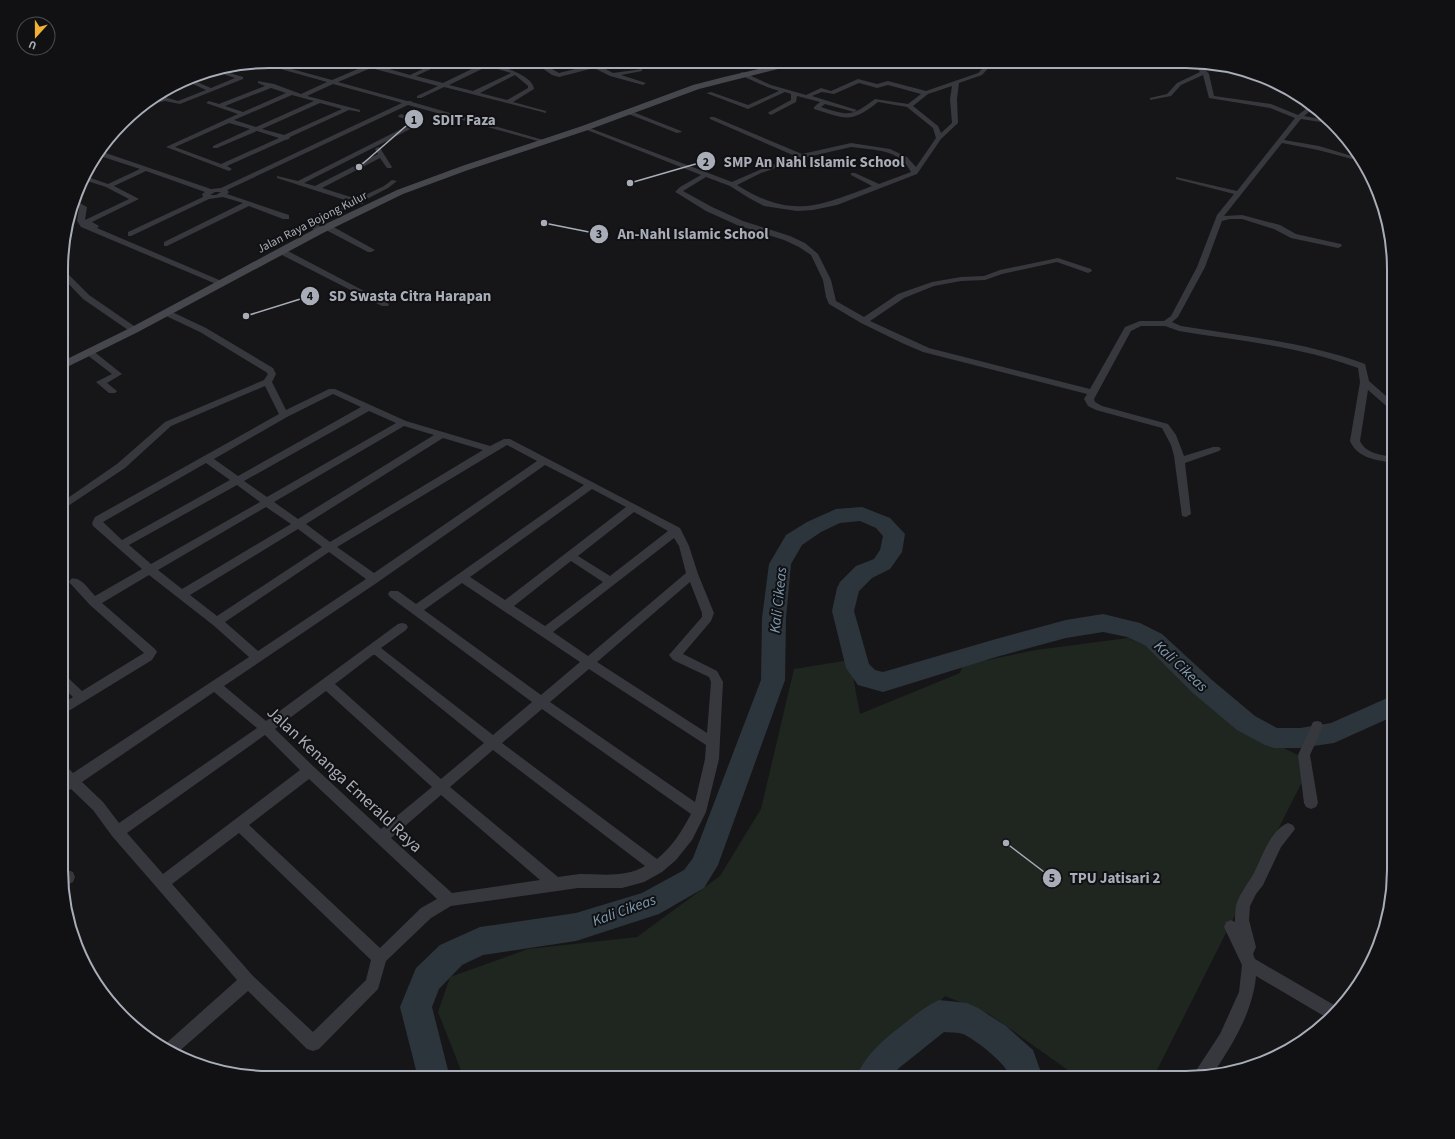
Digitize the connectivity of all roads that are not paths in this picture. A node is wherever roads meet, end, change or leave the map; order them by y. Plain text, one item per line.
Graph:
1 (282, 68) edge
2 (298, 68) edge
3 (370, 68) edge
4 (381, 68) edge
5 (430, 68) edge
6 (480, 68) edge
7 (500, 68) edge
8 (545, 68) edge
9 (587, 68) edge
10 (599, 68) edge
11 (772, 68) edge
12 (986, 68) edge
13 (1201, 68) joint
14 (384, 69) joint
15 (640, 70) dead end
16 (225, 73) edge
17 (516, 73) junction
18 (742, 74) junction
19 (612, 75) junction
20 (412, 76) junction
21 (342, 81) junction
22 (194, 82) edge
23 (260, 82) dead end
24 (331, 82) junction
25 (643, 83) dead end
26 (956, 83) junction
27 (272, 85) junction
28 (444, 85) junction
29 (212, 90) junction
30 (783, 91) junction
31 (291, 93) junction
32 (475, 93) junction
33 (709, 93) dead end
34 (926, 93) junction
35 (794, 94) junction
36 (301, 96) junction
37 (806, 97) junction
38 (162, 98) edge
39 (308, 98) junction
40 (417, 98) junction
41 (1152, 99) dead end
42 (320, 101) junction
43 (508, 102) junction
44 (824, 102) junction
45 (209, 103) dead end
46 (406, 103) junction
47 (220, 106) junction
48 (909, 106) junction
49 (349, 108) junction
50 (1309, 109) edge
51 (854, 110) dead end
52 (358, 111) dead end
53 (544, 112) dead end
54 (628, 112) junction
55 (771, 113) dead end
56 (244, 114) junction
57 (401, 116) dead end
58 (1299, 117) junction
59 (712, 118) dead end
60 (496, 120) dead end
61 (230, 121) junction
62 (1322, 121) edge
63 (586, 128) junction
64 (255, 129) junction
65 (679, 132) dead end
66 (546, 137) junction
67 (285, 138) junction
68 (939, 138) junction
69 (297, 140) dead end
70 (1281, 141) junction
71 (377, 145) junction
72 (215, 147) dead end
73 (104, 155) edge
74 (381, 155) junction
75 (801, 156) junction
76 (1352, 157) dead end
77 (366, 162) junction
78 (222, 166) junction
79 (146, 169) junction
80 (230, 170) dead end
81 (915, 173) junction
82 (853, 174) dead end
83 (706, 175) junction
84 (278, 177) dead end
85 (1178, 178) dead end
86 (89, 180) edge
87 (394, 181) dead end
88 (300, 182) junction
89 (732, 184) junction
90 (108, 186) junction
91 (879, 187) junction
92 (317, 188) junction
93 (222, 192) junction
94 (1238, 193) junction
95 (209, 194) junction
96 (356, 201) junction
97 (249, 203) junction
98 (79, 205) edge
99 (372, 206) junction
100 (286, 217) dead end
101 (1219, 220) junction
102 (323, 229) junction
103 (106, 230) dead end
104 (131, 234) dead end
105 (167, 244) dead end
106 (1338, 246) dead end
107 (371, 250) dead end
108 (281, 251) junction
109 (1088, 271) dead end
110 (68, 279) edge
111 (221, 284) junction
112 (385, 304) dead end
113 (167, 313) junction
114 (864, 321) junction
115 (1166, 322) junction
116 (134, 330) junction
117 (89, 352) junction
118 (68, 362) edge
119 (267, 382) junction
120 (1365, 382) junction
121 (112, 391) dead end
122 (1092, 392) junction
123 (1387, 402) edge
124 (367, 408) junction
125 (284, 415) junction
126 (403, 423) junction
127 (443, 434) junction
128 (491, 449) junction
129 (1216, 449) dead end
130 (206, 458) junction
131 (1387, 458) edge
132 (544, 461) junction
133 (1180, 461) junction
134 (236, 480) junction
135 (591, 485) junction
136 (68, 503) edge
137 (267, 503) junction
138 (633, 507) junction
139 (1186, 514) dead end
140 (297, 524) junction
141 (676, 531) junction
142 (123, 544) junction
143 (331, 548) junction
144 (570, 556) junction
145 (150, 570) junction
146 (692, 574) junction
147 (461, 577) junction
148 (374, 580) junction
149 (610, 581) junction
150 (75, 582) dead end
151 (182, 594) junction
152 (394, 594) dead end
153 (94, 602) junction
154 (506, 606) junction
155 (416, 610) junction
156 (217, 622) junction
157 (402, 627) dead end
158 (545, 632) junction
159 (369, 651) junction
160 (258, 658) junction
161 (588, 662) junction
162 (327, 684) junction
163 (68, 685) edge
164 (215, 686) junction
165 (81, 698) junction
166 (541, 702) junction
167 (68, 706) edge
168 (1317, 726) dead end
169 (266, 728) junction
170 (493, 743) junction
171 (713, 743) junction
172 (308, 771) junction
173 (68, 779) edge
174 (68, 783) edge
175 (441, 787) junction
176 (1311, 803) dead end
177 (699, 812) junction
178 (239, 824) junction
179 (1288, 829) dead end
180 (117, 832) junction
181 (382, 837) junction
182 (657, 868) junction
183 (162, 883) junction
184 (556, 884) junction
185 (449, 900) junction
186 (1231, 928) dead end
187 (380, 955) junction
188 (1248, 960) junction
189 (248, 981) junction
190 (1329, 1011) edge
191 (173, 1047) edge
192 (1206, 1070) edge

1 - 24 street
2 - 21 street
3 - 21 street
4 - 14 street
5 - 20 street
6 - 28 street
7 - 17 street
8 - 9 street
10 - 19 street
11 - 18 main road, Jalan Raya Bojong Kulur
12 - 26 street
13 - 41 street
13 - 58 street
14 - 20 street
15 - 19 street
16 - 29 street
17 - 32 street
17 - 43 street
18 - 30 street
18 - 54 main road, Jalan Raya Bojong Kulur
19 - 25 street
20 - 28 street
21 - 24 street
21 - 39 street
21 - 40 street
21 - 46 street
22 - 29 street
23 - 27 street
24 - 36 street
26 - 34 street
26 - 68 street
27 - 31 street
27 - 47 street
28 - 32 street
28 - 40 street
29 - 38 street
30 - 33 street
30 - 35 street
31 - 36 street
31 - 56 street
32 - 43 street
34 - 37 street
34 - 48 street
35 - 37 street
35 - 55 street
36 - 39 street
37 - 44 street
39 - 42 street
40 - 46 street
40 - 60 street
42 - 49 street
42 - 64 street
43 - 53 street
44 - 48 street
44 - 51 street
45 - 47 street
46 - 66 street
46 - 93 street
47 - 56 street
48 - 68 street
49 - 52 street
49 - 67 street
50 - 58 street
54 - 63 main road, Jalan Raya Bojong Kulur
54 - 65 street
56 - 61 street
57 - 71 street
58 - 62 street
58 - 70 street
59 - 75 street
61 - 64 street
61 - 78 street
63 - 66 main road, Jalan Raya Bojong Kulur
63 - 83 street
64 - 67 street
64 - 72 street
66 - 99 main road, Jalan Raya Bojong Kulur
67 - 69 street
67 - 78 street
68 - 81 street
70 - 76 street
70 - 94 street
71 - 74 street
71 - 88 street
73 - 79 street
74 - 77 street
74 - 77 street
75 - 81 street
75 - 89 street
77 - 92 street
78 - 80 street
79 - 90 street
79 - 95 street
81 - 91 street
82 - 91 street
83 - 89 street
83 - 114 street
84 - 88 street
85 - 94 street
86 - 90 street
87 - 96 street
88 - 92 street
89 - 91 street
90 - 103 street
92 - 96 street
93 - 95 street
93 - 97 street
94 - 101 street
95 - 104 street
96 - 99 street
96 - 102 street
97 - 100 street
97 - 105 street
98 - 111 street
99 - 102 main road, Jalan Raya Bojong Kulur
101 - 106 street
101 - 115 street
102 - 107 street
102 - 108 main road, Jalan Raya Bojong Kulur
108 - 111 main road, Jalan Raya Bojong Kulur
108 - 112 street
109 - 114 street
110 - 116 street
111 - 113 main road, Jalan Raya Bojong Kulur
113 - 116 main road, Jalan Raya Bojong Kulur
113 - 119 street
114 - 122 street
115 - 120 street
115 - 122 street
116 - 117 main road, Jalan Raya Bojong Kulur
117 - 118 main road, Jalan Raya Bojong Kulur
117 - 121 street
119 - 125 street
119 - 136 street
120 - 123 street
120 - 131 street
122 - 133 street
124 - 125 street
124 - 126 street
124 - 134 street
125 - 130 street
126 - 127 street
126 - 137 street
127 - 128 street
127 - 140 street
128 - 132 street
128 - 143 street
129 - 133 street
130 - 134 street
130 - 142 street
132 - 135 street
132 - 148 street
133 - 139 street
134 - 137 street
134 - 142 street
135 - 138 street
135 - 147 street
137 - 140 street
137 - 145 street
138 - 141 street
138 - 144 street
140 - 143 street
140 - 151 street
141 - 146 street
141 - 149 street
142 - 145 street
143 - 148 street
143 - 156 street
144 - 149 street
144 - 154 street
145 - 151 street
145 - 153 street
146 - 161 street
146 - 171 street
147 - 154 street
147 - 155 street
148 - 160 street
149 - 158 street
150 - 153 street
151 - 156 street
152 - 155 street
153 - 165 street
154 - 158 street
155 - 166 street
156 - 160 street
157 - 159 street
158 - 161 street
159 - 162 street
159 - 170 street
160 - 164 street
161 - 166 street
161 - 171 street
162 - 169 street
162 - 175 street
163 - 165 street
164 - 169 street, Jalan Kenanga Emerald Raya
164 - 173 street
165 - 167 street
166 - 170 street
166 - 177 street
168 - 176 street
169 - 172 street, Jalan Kenanga Emerald Raya
169 - 180 street
170 - 175 street
170 - 182 street
171 - 177 street
172 - 178 street
172 - 181 street, Jalan Kenanga Emerald Raya
174 - 180 street
175 - 181 street
175 - 184 street
177 - 182 street
178 - 183 street
178 - 187 street
179 - 188 street
180 - 183 street
181 - 185 street, Jalan Kenanga Emerald Raya
182 - 184 street
183 - 189 street
184 - 185 street
185 - 187 street
186 - 188 street
187 - 189 street
188 - 190 street
188 - 192 street
189 - 191 street

